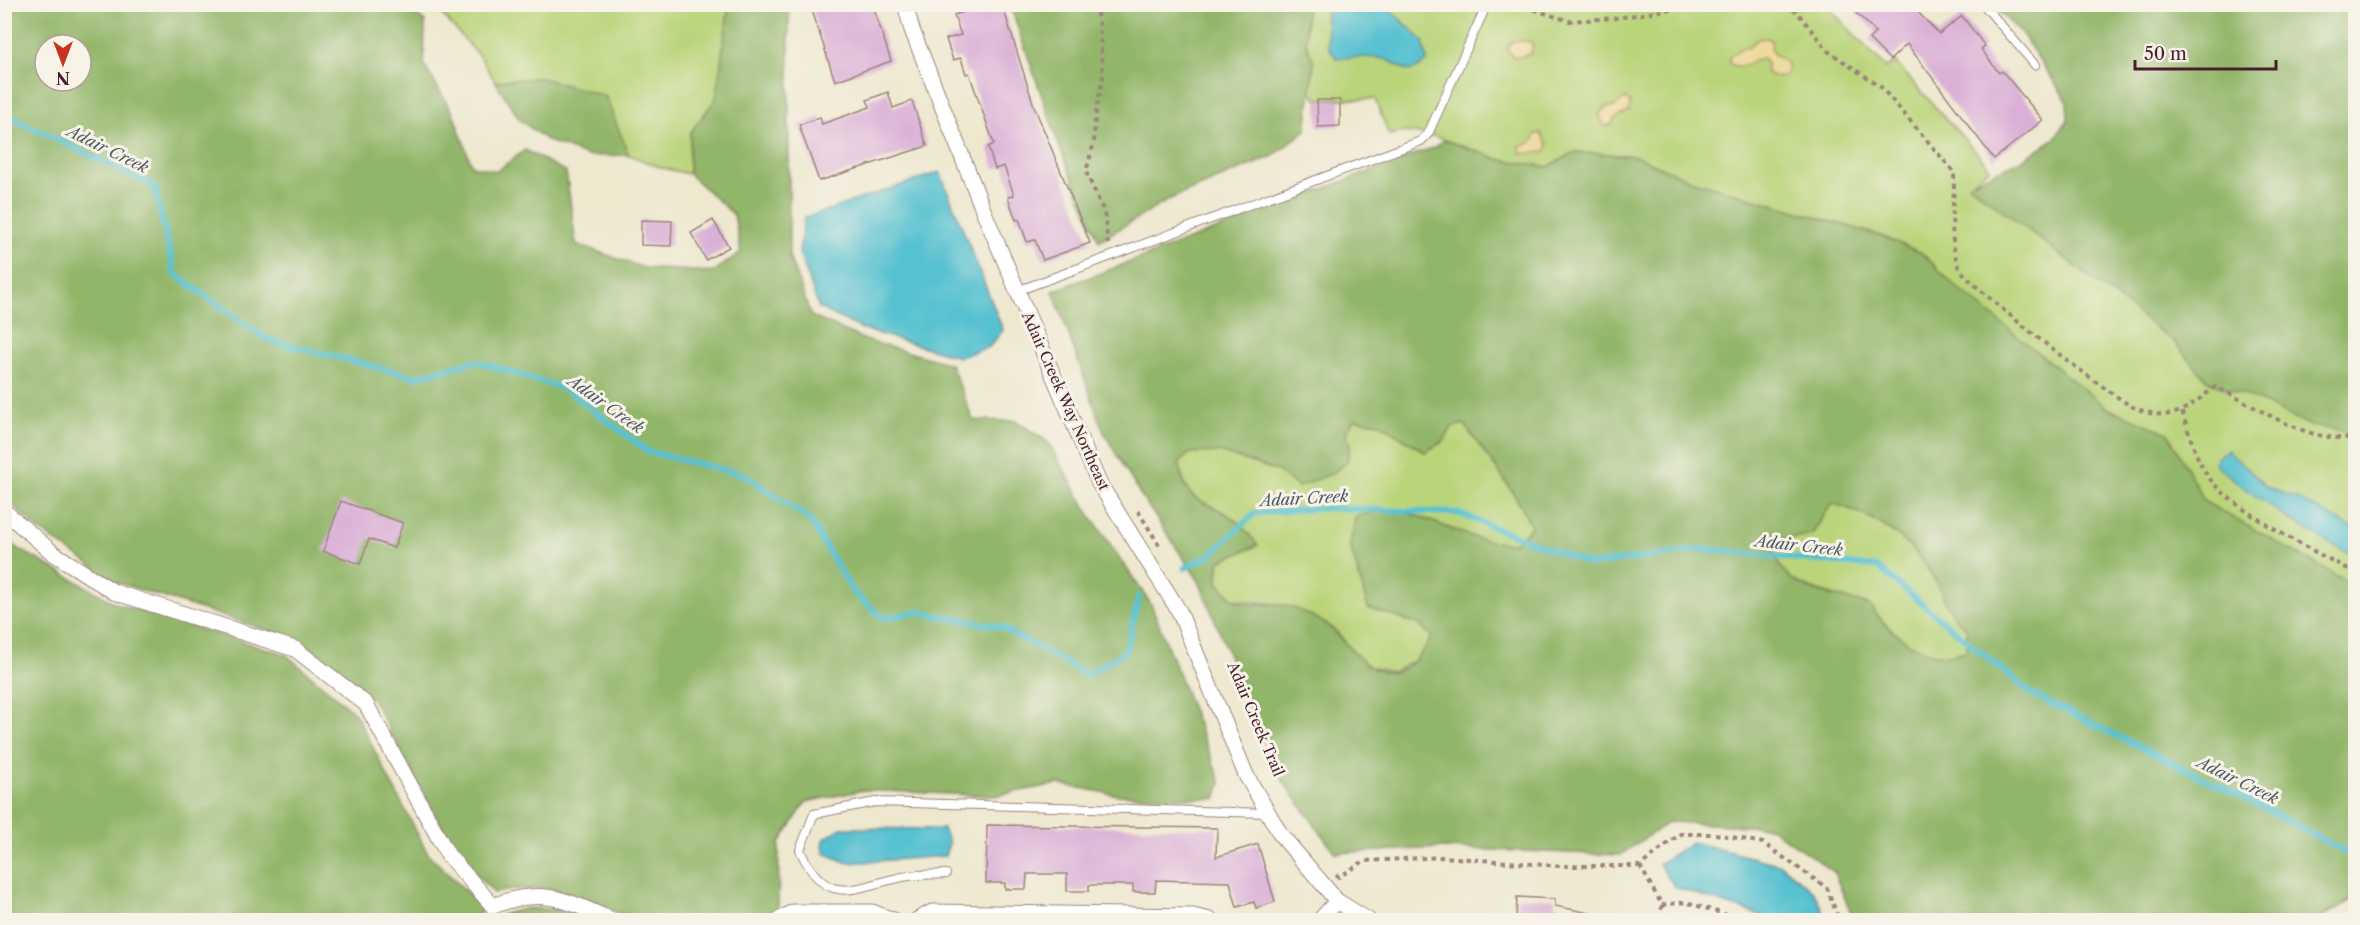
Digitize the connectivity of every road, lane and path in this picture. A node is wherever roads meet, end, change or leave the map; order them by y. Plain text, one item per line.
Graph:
1 (905, 4) edge
2 (1094, 4) edge
3 (1487, 4) edge
4 (1517, 4) edge
5 (1705, 4) edge
6 (1785, 4) edge
7 (1983, 4) edge
8 (2035, 64) dead end
9 (1112, 255) junction
10 (1017, 291) junction
11 (2182, 412) junction
12 (2355, 437) edge
13 (1136, 508) dead end
14 (4, 511) edge
15 (1166, 555) dead end
16 (2355, 573) edge
17 (1268, 813) junction
18 (1640, 866) junction
19 (1331, 868) dead end
20 (946, 874) dead end
21 (1337, 901) junction
22 (1662, 905) junction
23 (1084, 917) edge
24 (611, 921) edge
25 (779, 921) edge
26 (893, 921) edge
27 (917, 921) edge
28 (1210, 921) edge
29 (1320, 921) edge
30 (1368, 921) edge
31 (1659, 921) edge
32 (1742, 921) edge
33 (1839, 921) edge

1 - 10 street, Adair Creek Way Northeast
2 - 9 path
3 - 9 lane
4 - 5 path
6 - 11 path
7 - 8 lane
9 - 10 lane
10 - 17 street, Adair Creek Way Northeast
11 - 12 path
11 - 16 path
13 - 15 path
14 - 24 street
17 - 20 lane
17 - 21 street, Adair Creek Way Northeast
18 - 19 path
18 - 22 path
18 - 33 path
21 - 29 street
21 - 30 street, Adair Creek Way Northeast
22 - 31 path
22 - 32 path
23 - 27 street
23 - 28 street
25 - 26 street

